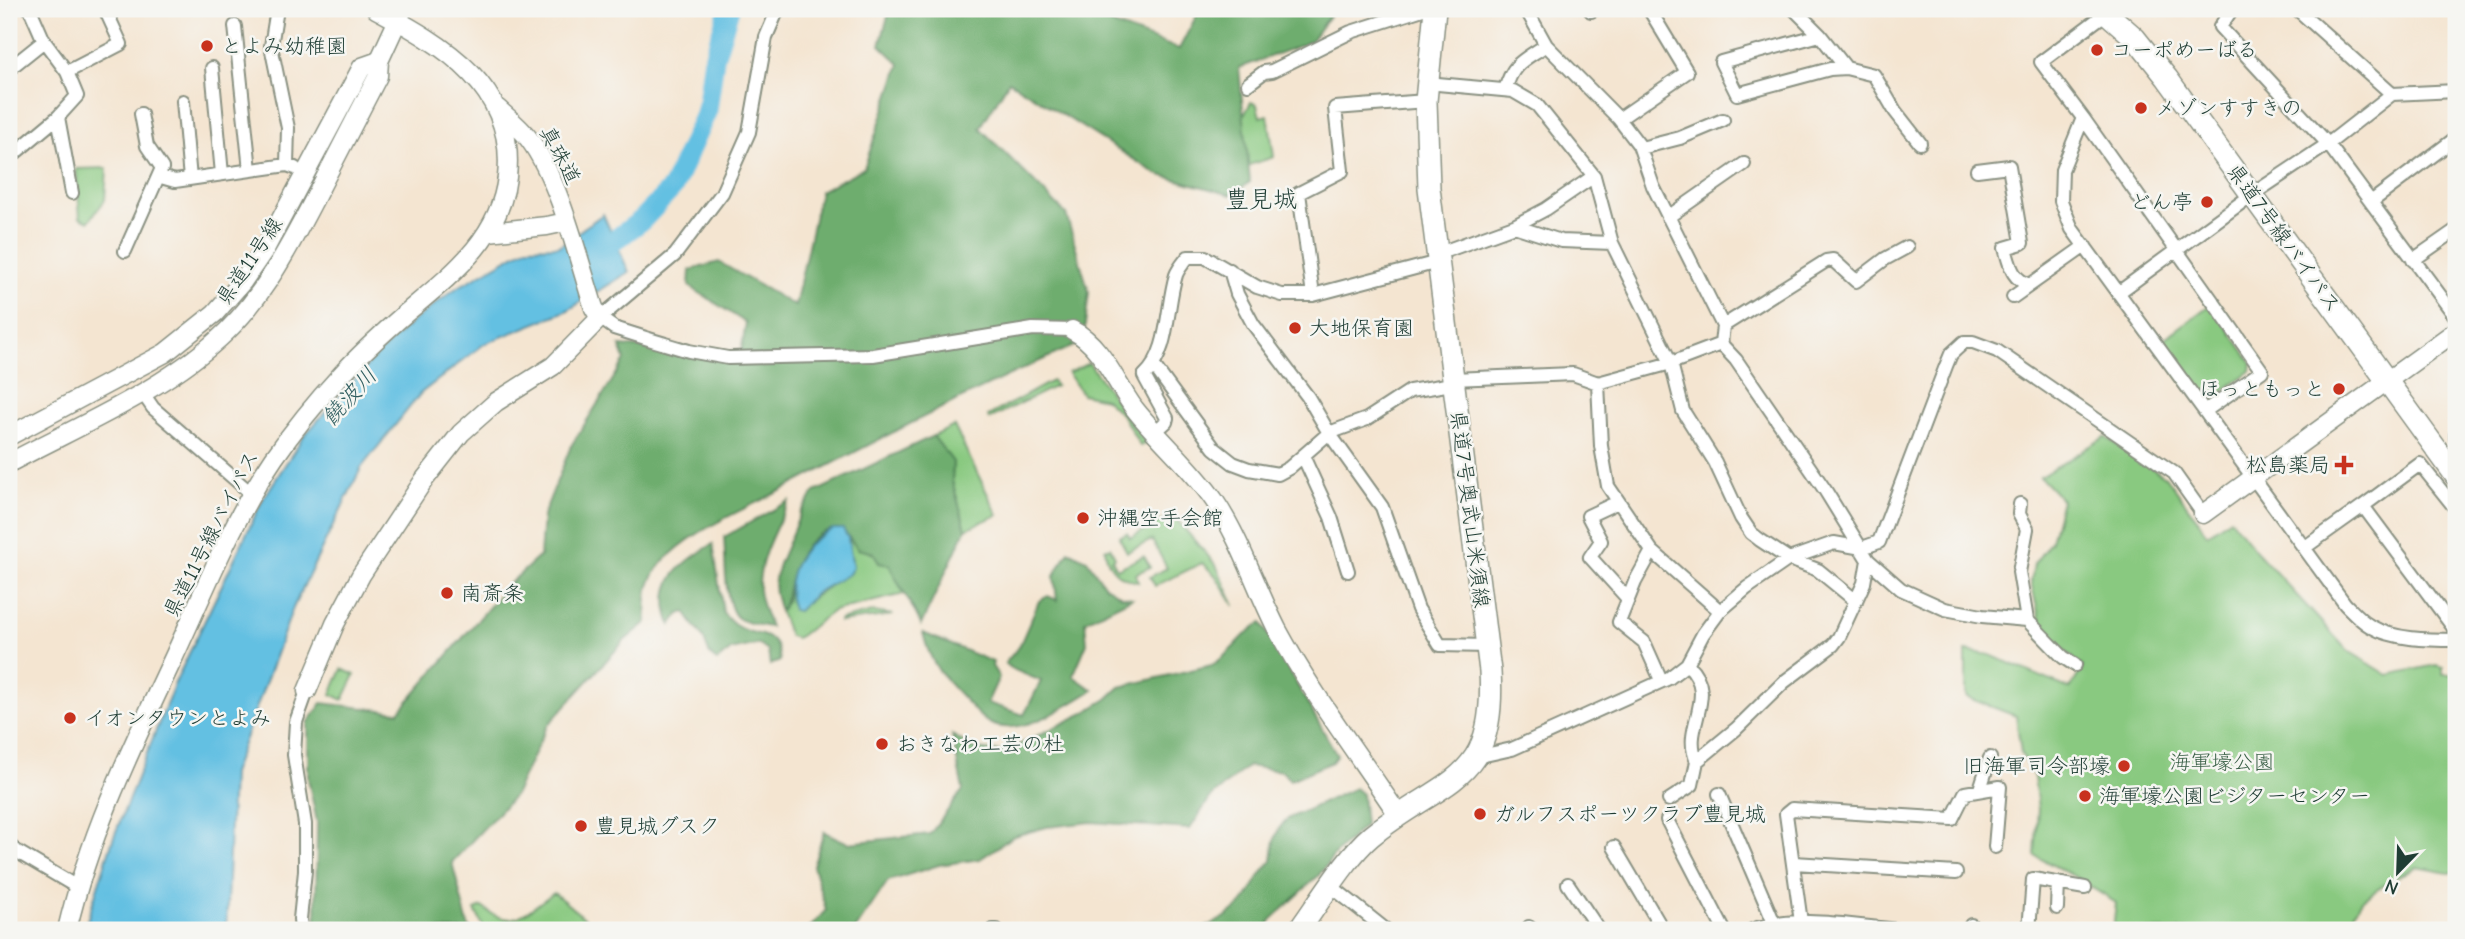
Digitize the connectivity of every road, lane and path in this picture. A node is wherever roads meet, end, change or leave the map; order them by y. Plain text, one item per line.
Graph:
1 (30, 9) edge
2 (105, 9) edge
3 (276, 9) edge
4 (376, 9) edge
5 (778, 9) edge
6 (1423, 9) edge
7 (1435, 9) edge
8 (1527, 9) edge
9 (1649, 9) edge
10 (1794, 9) edge
11 (2232, 9) edge
12 (2297, 9) edge
13 (2107, 10) edge
14 (401, 15) edge
15 (235, 26) dead end
16 (1820, 35) junction
17 (44, 41) junction
18 (1545, 45) junction
19 (379, 61) junction
20 (212, 68) dead end
21 (1846, 68) junction
22 (9, 69) edge
23 (67, 72) junction
24 (1248, 84) dead end
25 (1505, 90) junction
26 (2452, 91) edge
27 (1427, 92) junction
28 (2392, 94) junction
29 (183, 101) dead end
30 (2456, 105) edge
31 (497, 108) junction
32 (141, 114) dead end
33 (58, 117) junction
34 (2083, 118) junction
35 (1619, 119) junction
36 (1723, 120) dead end
37 (2456, 138) edge
38 (1920, 143) dead end
39 (2328, 144) junction
40 (1641, 148) junction
41 (9, 158) edge
42 (1744, 164) dead end
43 (287, 165) junction
44 (250, 170) junction
45 (1977, 170) dead end
46 (306, 173) junction
47 (222, 174) junction
48 (1594, 176) junction
49 (160, 177) junction
50 (190, 179) junction
51 (72, 193) dead end
52 (2253, 194) junction
53 (2371, 202) junction
54 (1668, 217) junction
55 (1514, 226) junction
56 (568, 227) junction
57 (2456, 230) edge
58 (488, 232) junction
59 (1612, 243) junction
60 (2085, 246) junction
61 (1907, 247) dead end
62 (2176, 250) junction
63 (125, 251) dead end
64 (1437, 257) junction
65 (2413, 260) junction
66 (1230, 270) junction
67 (2030, 285) junction
68 (2118, 293) junction
69 (1313, 295) junction
70 (2013, 297) dead end
71 (597, 313) junction
72 (2456, 317) edge
73 (1723, 326) junction
74 (1072, 330) joint
75 (2456, 331) edge
76 (1721, 344) junction
77 (1671, 363) junction
78 (1154, 366) junction
79 (1453, 379) junction
80 (2388, 380) junction
81 (1598, 383) junction
82 (142, 392) junction
83 (2205, 411) junction
84 (1155, 432) junction
85 (1329, 433) junction
86 (9, 436) edge
87 (1303, 456) junction
88 (9, 463) edge
89 (2456, 476) edge
90 (2253, 477) junction
91 (253, 495) junction
92 (1618, 502) junction
93 (2020, 504) dead end
94 (2363, 506) junction
95 (2456, 509) edge
96 (2203, 514) joint
97 (1862, 548) junction
98 (2304, 548) junction
99 (1653, 551) junction
100 (1789, 559) junction
101 (1868, 560) junction
102 (1348, 571) dead end
103 (1628, 599) junction
104 (1856, 601) junction
105 (1720, 611) junction
106 (2026, 620) junction
107 (2456, 631) edge
108 (2456, 640) edge
109 (1487, 646) junction
110 (1687, 664) junction
111 (2075, 665) dead end
112 (1661, 680) junction
113 (307, 691) joint
114 (1476, 757) junction
115 (1990, 758) dead end
116 (1697, 761) junction
117 (1980, 789) junction
118 (1719, 794) dead end
119 (1669, 800) dead end
120 (1399, 816) junction
121 (1667, 820) dead end
122 (9, 845) edge
123 (1614, 847) dead end
124 (1995, 847) dead end
125 (1794, 863) junction
126 (1955, 873) dead end
127 (2058, 883) junction
128 (1568, 884) dead end
129 (1331, 886) junction
130 (77, 887) junction
131 (2085, 888) dead end
132 (2057, 908) dead end
133 (1801, 922) junction
134 (1774, 923) junction
135 (1822, 927) edge
136 (1758, 929) edge
137 (1875, 929) edge
138 (66, 930) edge
139 (301, 930) edge
140 (1299, 930) edge
141 (1386, 930) edge
142 (1600, 930) edge
143 (1663, 930) edge
144 (1724, 930) edge
145 (1898, 930) edge
146 (2029, 930) edge

1 - 17 street
2 - 23 street
3 - 43 street
4 - 14 main road, 県道11号線バイパス
5 - 71 street
6 - 24 street
7 - 27 main road, 県道7号奥武山米須線
8 - 18 street
9 - 35 street
10 - 16 street
11 - 39 street
12 - 28 street
13 - 34 street
13 - 52 main road, 県道7号線バイパス
14 - 19 main road, 県道11号線
14 - 31 main road, 県道11号線バイパス
15 - 44 street
16 - 21 street
16 - 21 street
17 - 22 street
17 - 23 street
18 - 25 street
18 - 35 street
19 - 46 main road, 県道11号線
19 - 82 main road, 県道11号線
20 - 47 street
21 - 38 street
23 - 33 street
25 - 27 street
25 - 48 street
26 - 28 street
26 - 30 street
27 - 64 main road, 県道7号奥武山米須線
27 - 69 street
28 - 39 street
29 - 50 street
31 - 56 main road, 真珠道
31 - 58 main road, 県道11号線バイパス
32 - 49 street
33 - 41 street
33 - 51 street
34 - 60 street
34 - 62 street
35 - 40 street
36 - 40 street
37 - 53 street
39 - 52 street
39 - 53 street
40 - 54 street
42 - 54 street
43 - 44 street
43 - 46 street
44 - 47 street
45 - 67 street
46 - 86 main road, 県道11号線
47 - 50 street
48 - 55 street
48 - 59 street
49 - 50 street
49 - 63 street
52 - 62 street
52 - 80 main road, 県道7号線バイパス
53 - 65 street
54 - 73 street
55 - 59 street
55 - 64 street
56 - 58 main road
56 - 71 main road, 真珠道
57 - 65 street
58 - 91 main road, 県道11号線バイパス
59 - 77 street
60 - 67 street
60 - 68 street
61 - 73 street
62 - 68 street
62 - 83 street
64 - 69 street
64 - 79 main road, 県道7号奥武山米須線
65 - 72 street
66 - 69 street
66 - 78 street
66 - 85 street
67 - 70 street
68 - 83 street
71 - 74 street
71 - 113 main road
73 - 76 street
74 - 84 main road
75 - 80 main road
76 - 77 street
76 - 97 street
77 - 81 street
77 - 100 street
78 - 84 street
78 - 87 street
79 - 81 street
79 - 85 street
79 - 109 main road, 県道7号奥武山米須線
80 - 89 main road, 県道7号線バイパス
80 - 90 main road
81 - 92 street
82 - 88 main road, 県道11号線
82 - 91 street
83 - 90 street
84 - 120 main road
85 - 87 street
85 - 109 street
87 - 102 street
90 - 96 main road
90 - 98 street
91 - 130 main road, 県道11号線バイパス
92 - 99 street
92 - 103 street
93 - 106 street
94 - 95 street
94 - 98 street
94 - 107 street
96 - 97 street
97 - 100 street
97 - 101 street
98 - 108 street
99 - 103 street
99 - 105 street
100 - 104 street
100 - 105 street
101 - 104 street
101 - 106 street
103 - 112 street
104 - 116 street
105 - 110 street
106 - 111 street
109 - 114 main road, 県道7号奥武山米須線
110 - 112 street
110 - 116 street
112 - 114 street
113 - 139 street
114 - 120 main road, 県道7号奥武山米須線
115 - 117 street
116 - 119 street
117 - 124 street
117 - 125 street
118 - 134 street
120 - 129 main road, 県道7号奥武山米須線
121 - 144 street
122 - 130 street
123 - 143 street
125 - 126 street
125 - 133 street
127 - 131 street
127 - 132 street
127 - 146 street
128 - 142 street
129 - 140 main road, 県道7号奥武山米須線
129 - 141 street
130 - 138 main road, 県道11号線バイパス
133 - 134 street
133 - 135 street
134 - 136 street
135 - 137 street
137 - 145 street

